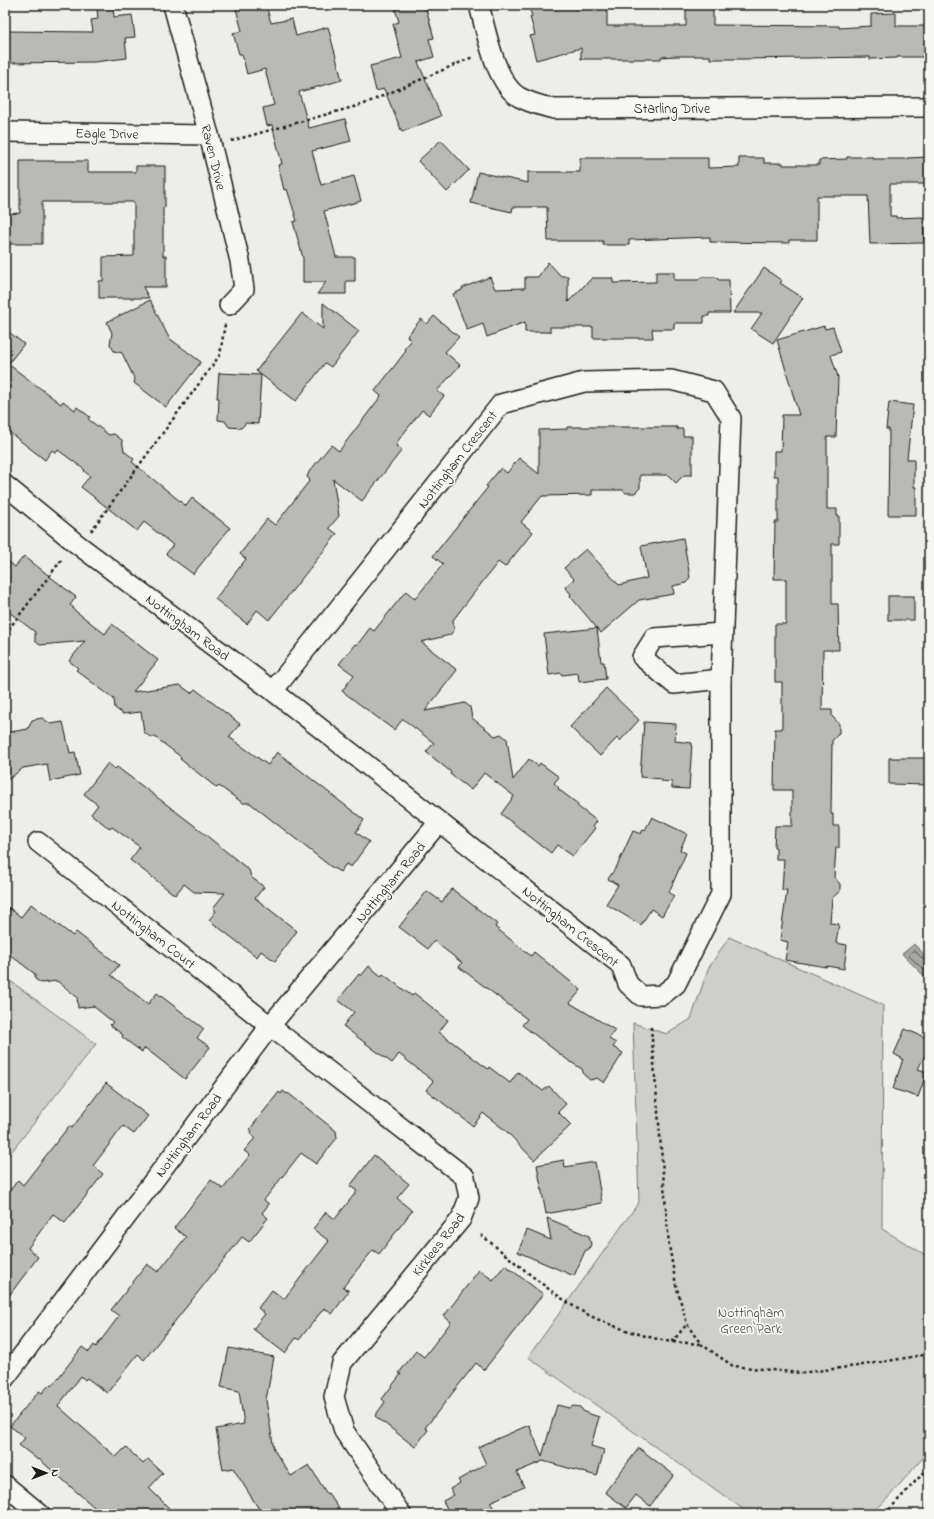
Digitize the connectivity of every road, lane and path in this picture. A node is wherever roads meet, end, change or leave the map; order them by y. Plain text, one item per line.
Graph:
1 (173, 5) edge
2 (479, 5) edge
3 (476, 55) dead end
4 (929, 107) edge
5 (5, 132) edge
6 (208, 135) junction
7 (226, 143) dead end
8 (229, 305) joint
9 (5, 485) edge
10 (77, 544) junction
11 (722, 633) junction
12 (5, 634) edge
13 (721, 679) junction
14 (274, 691) junction
15 (439, 822) junction
16 (38, 842) dead end
17 (270, 1026) junction
18 (651, 1027) dead end
19 (481, 1235) dead end
20 (687, 1324) junction
21 (672, 1342) junction
22 (701, 1344) junction
23 (929, 1354) edge
24 (5, 1378) edge
25 (929, 1467) edge
26 (5, 1485) edge
27 (40, 1514) edge
28 (402, 1514) edge
29 (886, 1514) edge

1 - 6 street, Raven Drive
2 - 4 street, Starling Drive
3 - 7 path
5 - 6 street, Eagle Drive
6 - 8 street, Raven Drive
8 - 10 path
9 - 10 street, Nottingham Road
10 - 12 path
10 - 14 street, Nottingham Road
11 - 13 street, Nottingham Crescent
11 - 13 street
11 - 14 street, Nottingham Crescent
13 - 15 street, Nottingham Crescent
14 - 15 street, Nottingham Road
15 - 17 street, Nottingham Road
16 - 17 street, Nottingham Court
17 - 24 street, Nottingham Road
17 - 28 street, Kirklees Road
18 - 20 path
19 - 21 path
20 - 21 path
20 - 22 path
21 - 22 path
22 - 23 path
25 - 29 path
26 - 27 street

